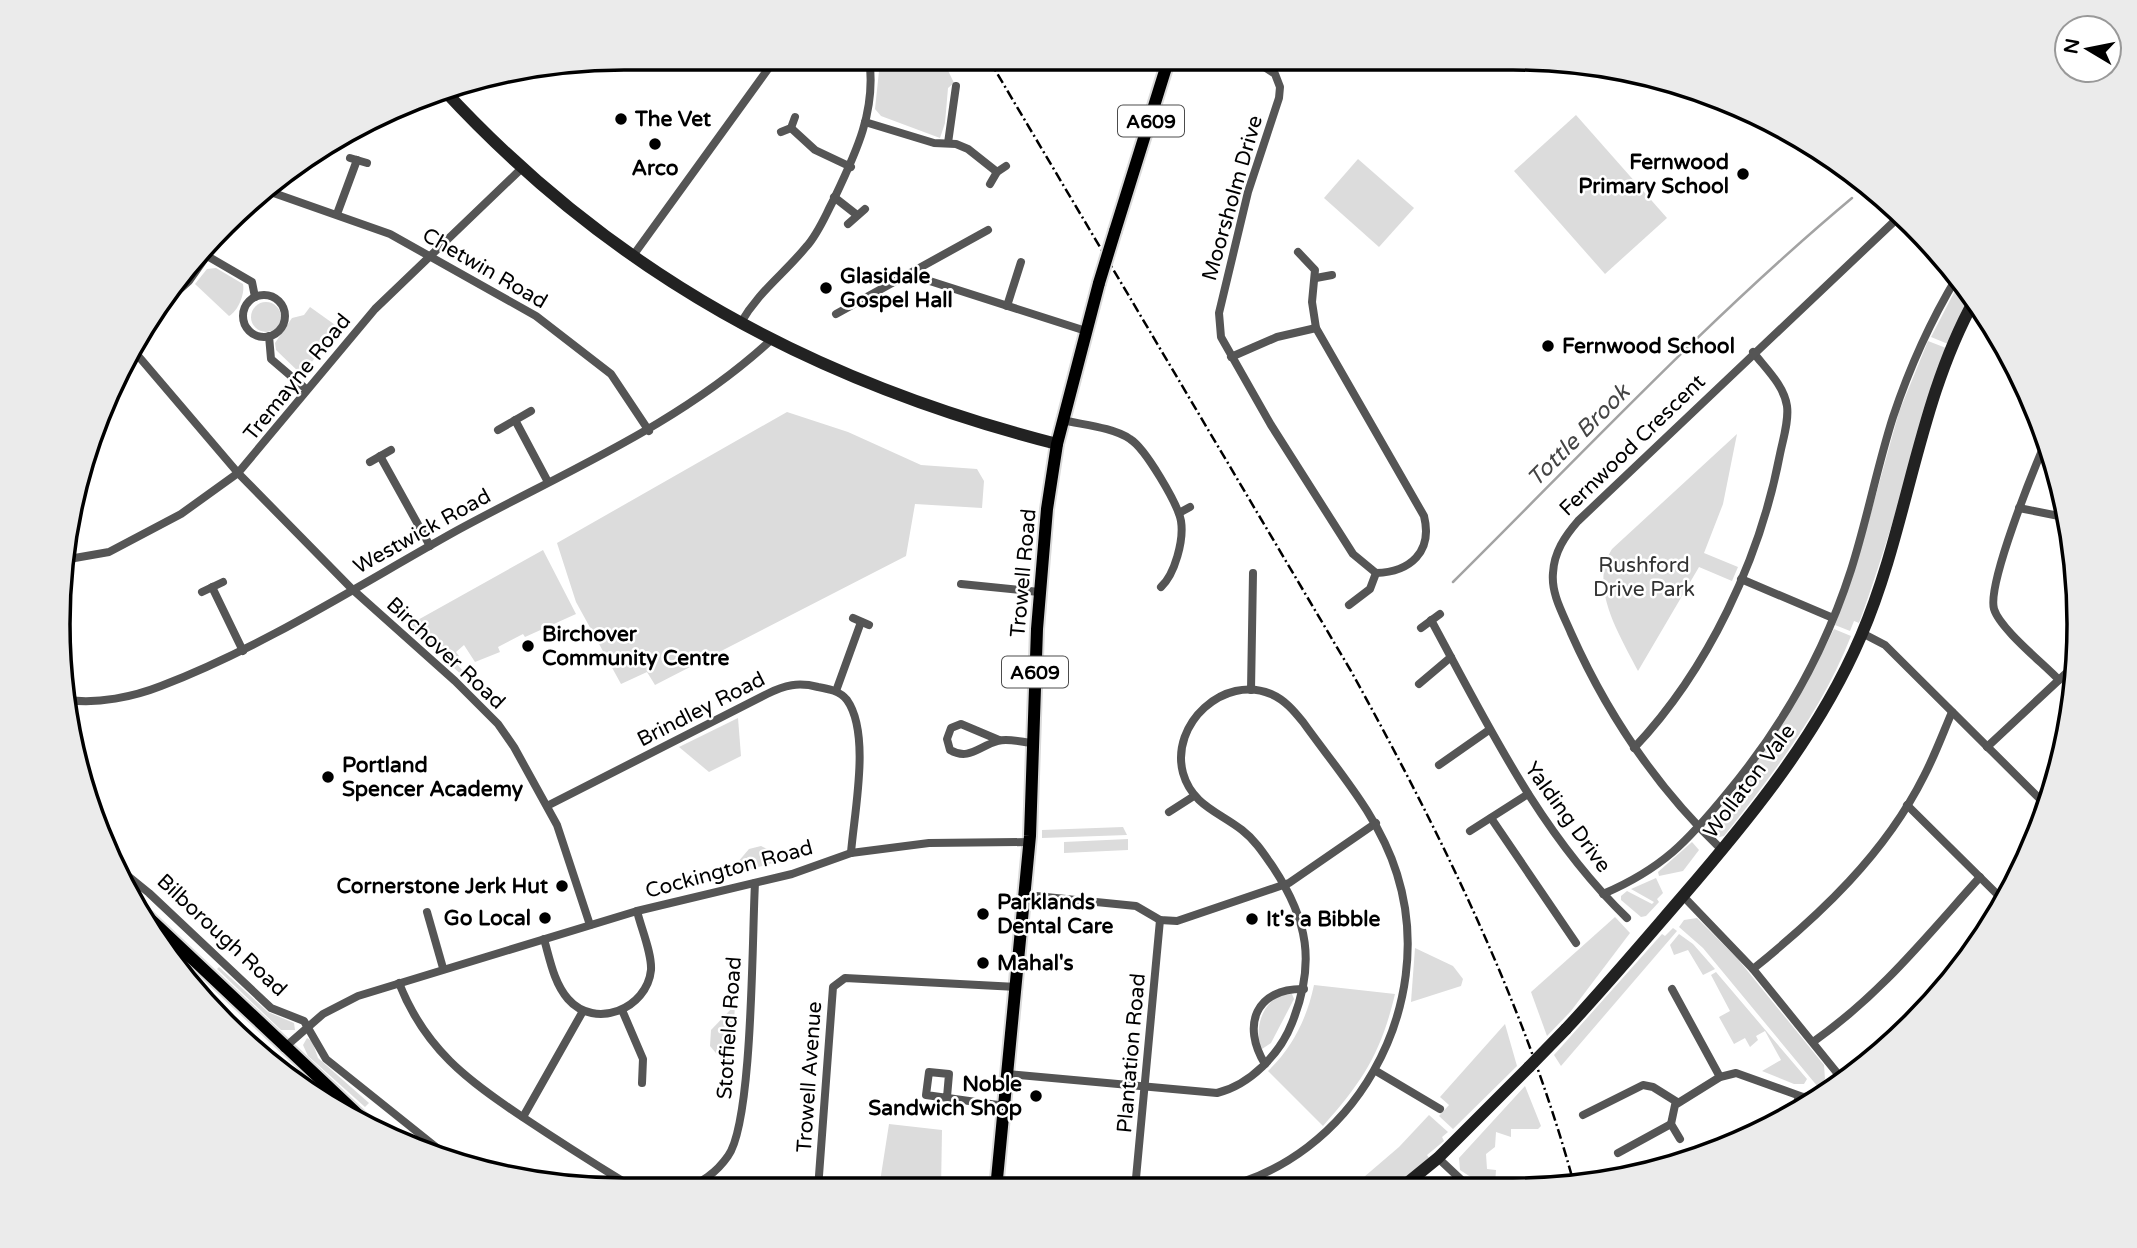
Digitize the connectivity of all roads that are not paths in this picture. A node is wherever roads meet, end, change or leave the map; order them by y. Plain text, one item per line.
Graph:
1 (767, 70) edge
2 (870, 70) edge
3 (1165, 70) edge
4 (1269, 70) edge
5 (956, 86) dead end
6 (451, 97) edge
7 (952, 110) junction
8 (963, 111) dead end
9 (795, 117) dead end
10 (866, 122) junction
11 (791, 128) junction
12 (781, 132) dead end
13 (948, 143) junction
14 (367, 163) dead end
15 (1006, 166) dead end
16 (851, 167) junction
17 (521, 169) junction
18 (997, 172) junction
19 (990, 184) dead end
20 (275, 193) edge
21 (834, 197) junction
22 (865, 209) dead end
23 (337, 214) junction
24 (857, 215) junction
25 (1894, 222) edge
26 (848, 224) dead end
27 (988, 230) dead end
28 (1298, 252) dead end
29 (209, 257) joint
30 (428, 257) junction
31 (631, 257) junction
32 (1021, 262) dead end
33 (911, 275) junction
34 (1332, 275) dead end
35 (1316, 278) junction
36 (189, 281) edge
37 (1952, 286) edge
38 (255, 297) junction
39 (1007, 306) junction
40 (1971, 311) edge
41 (836, 314) dead end
42 (740, 324) junction
43 (1316, 328) junction
44 (1086, 331) junction
45 (269, 336) junction
46 (771, 340) junction
47 (1753, 352) junction
48 (139, 357) edge
49 (1231, 357) junction
50 (306, 389) junction
51 (531, 411) dead end
52 (1062, 420) junction
53 (515, 421) junction
54 (498, 430) dead end
55 (649, 431) junction
56 (1057, 444) junction
57 (391, 450) dead end
58 (2040, 455) edge
59 (380, 456) junction
60 (370, 462) dead end
61 (238, 473) junction
62 (548, 482) junction
63 (1190, 507) dead end
64 (2019, 508) junction
65 (1179, 513) junction
66 (2056, 515) edge
67 (430, 545) junction
68 (74, 558) edge
69 (1164, 563) dead end
70 (1174, 566) junction
71 (1253, 573) dead end
72 (1376, 573) junction
73 (1741, 579) junction
74 (223, 582) dead end
75 (961, 584) dead end
76 (212, 587) junction
77 (1161, 587) dead end
78 (352, 589) junction
79 (202, 592) dead end
80 (1040, 592) junction
81 (1349, 605) dead end
82 (1440, 614) dead end
83 (1833, 618) junction
84 (1431, 620) junction
85 (861, 621) dead end
86 (1421, 628) dead end
87 (1862, 633) junction
88 (243, 651) junction
89 (1451, 657) junction
90 (2064, 675) edge
91 (2059, 680) junction
92 (1419, 684) dead end
93 (1251, 690) junction
94 (836, 691) junction
95 (76, 700) edge
96 (1952, 712) junction
97 (1489, 730) junction
98 (999, 740) junction
99 (1032, 743) junction
100 (1987, 747) junction
101 (1634, 748) junction
102 (1439, 765) dead end
103 (1528, 794) junction
104 (1194, 796) junction
105 (2039, 798) edge
106 (1907, 805) junction
107 (547, 806) junction
108 (1169, 812) dead end
109 (1492, 818) junction
110 (1376, 823) junction
111 (1698, 827) junction
112 (1470, 831) dead end
113 (1030, 842) junction
114 (1722, 850) junction
115 (851, 853) junction
116 (1980, 877) junction
117 (134, 883) edge
118 (755, 884) junction
119 (1285, 885) junction
120 (1603, 894) junction
121 (1997, 894) edge
122 (1026, 895) junction
123 (1683, 896) junction
124 (637, 911) junction
125 (427, 912) dead end
126 (1627, 918) dead end
127 (1160, 920) junction
128 (590, 925) junction
129 (162, 930) edge
130 (544, 939) junction
131 (1576, 943) dead end
132 (443, 968) junction
133 (1753, 969) junction
134 (398, 983) junction
135 (1017, 987) junction
136 (1304, 989) junction
137 (1672, 989) dead end
138 (622, 1010) junction
139 (583, 1011) junction
140 (309, 1025) junction
141 (1813, 1042) junction
142 (285, 1048) junction
143 (1265, 1064) junction
144 (1376, 1071) junction
145 (1837, 1073) edge
146 (1008, 1074) junction
147 (1720, 1077) junction
148 (642, 1083) dead end
149 (1145, 1087) junction
150 (947, 1097) dead end
151 (1799, 1097) edge
152 (344, 1102) edge
153 (1676, 1102) junction
154 (1004, 1106) junction
155 (1440, 1109) dead end
156 (1583, 1115) dead end
157 (523, 1117) junction
158 (1671, 1124) junction
159 (1680, 1139) dead end
160 (432, 1144) edge
161 (1618, 1153) dead end
162 (1437, 1158) junction
163 (618, 1178) edge
164 (707, 1178) edge
165 (819, 1178) edge
166 (997, 1178) edge
167 (1136, 1178) edge
168 (1251, 1178) edge
169 (1413, 1178) edge
170 (1458, 1178) edge

1 - 31 street
2 - 10 street
3 - 44 main road, Trowell Road / A609, bridge
4 - 49 street, Moorsholm Drive
5 - 7 street
6 - 17 street
7 - 8 street
7 - 13 street
9 - 11 street
10 - 13 street
10 - 16 street
11 - 12 street
11 - 16 street
13 - 18 street
14 - 23 street
15 - 18 street
16 - 21 street
17 - 30 street, Tremayne Road
17 - 31 street
18 - 19 street
20 - 23 street, Chetwin Road
21 - 24 street
21 - 42 street
22 - 24 street
23 - 30 street, Chetwin Road
24 - 26 street
25 - 47 street, Fernwood Crescent
27 - 33 street
28 - 35 street
29 - 36 street
29 - 38 street
30 - 50 street, Tremayne Road
30 - 55 street, Chetwin Road
31 - 42 street
32 - 39 street
33 - 39 street
33 - 41 street
34 - 35 street
35 - 43 street
37 - 83 street, Wollaton Vale
38 - 45 street
38 - 45 street
39 - 44 street
40 - 87 street, Wollaton Vale
42 - 46 street
43 - 49 street
43 - 72 street
44 - 52 main road, Trowell Road / A609
45 - 50 street
46 - 55 street, Westwick Road
46 - 56 street
47 - 73 street
47 - 101 street, Fernwood Crescent
48 - 61 street, Birchover Road
49 - 72 street, Moorsholm Drive
50 - 61 street, Tremayne Road
51 - 53 street
52 - 56 main road, Trowell Road / A609
52 - 65 street
53 - 54 street
53 - 62 street
55 - 62 street, Westwick Road
56 - 80 main road, Trowell Road / A609
57 - 59 street
58 - 64 street
59 - 60 street
59 - 67 street
61 - 68 street, Tremayne Road
61 - 78 street, Birchover Road
62 - 67 street, Westwick Road
63 - 65 street
64 - 66 street
64 - 91 street
65 - 70 street
67 - 78 street, Westwick Road
69 - 70 street
70 - 77 street
71 - 93 street
72 - 81 street
73 - 83 street
73 - 101 street
74 - 76 street
75 - 80 street
76 - 79 street
76 - 88 street
78 - 88 street, Westwick Road
78 - 107 street, Birchover Road
80 - 99 main road, Trowell Road / A609
82 - 84 street
83 - 111 street, Wollaton Vale
84 - 86 street
84 - 89 street, Yalding Drive
85 - 94 street
87 - 96 street
87 - 114 street, Wollaton Vale
88 - 95 street, Westwick Road
89 - 92 street
89 - 97 street, Yalding Drive
90 - 91 street
91 - 100 street
93 - 104 street
93 - 110 street
94 - 107 street, Brindley Road
94 - 115 street
96 - 100 street
96 - 106 street
97 - 102 street
97 - 103 street, Yalding Drive
98 - 98 street
98 - 99 street
99 - 113 main road, Trowell Road / A609
100 - 105 street
101 - 111 street, Fernwood Crescent
103 - 109 street
103 - 120 street, Yalding Drive
104 - 108 street
104 - 119 street
106 - 116 street
106 - 133 street
107 - 128 street, Birchover Road
109 - 112 street
109 - 131 street
110 - 119 street
110 - 144 street
111 - 114 street, Fernwood Crescent
111 - 120 street, Wollaton Vale
113 - 115 street, Cockington Road
113 - 122 main road, Trowell Road / A609
114 - 123 street, Wollaton Vale
115 - 118 street, Cockington Road
116 - 121 street
116 - 141 street
117 - 140 street, Bilborough Road
118 - 124 street, Cockington Road
118 - 164 street, Stotfield Road
119 - 127 street
119 - 136 street
120 - 126 street, Yalding Drive
122 - 127 street
122 - 135 main road, Trowell Road / A609
123 - 133 street
123 - 162 street, Wollaton Vale, bridge
124 - 128 street, Cockington Road
124 - 138 street
125 - 132 street
127 - 149 street, Plantation Road
128 - 130 street, Cockington Road
129 - 142 main road, Bilborough Road
130 - 132 street, Cockington Road
130 - 139 street
132 - 134 street, Cockington Road
133 - 141 street
134 - 140 street, Cockington Road
134 - 157 street
135 - 146 main road, Trowell Road / A609
135 - 165 street, Trowell Avenue
136 - 143 street
136 - 143 street
137 - 147 street
138 - 139 street
138 - 148 street
139 - 157 street
140 - 142 street, Cockington Road
140 - 160 street
141 - 145 street
142 - 152 main road, Bilborough Road
143 - 149 street
144 - 155 street
144 - 168 street
146 - 149 street
146 - 154 main road, Trowell Road / A609
147 - 151 street
147 - 153 street
149 - 167 street, Plantation Road
150 - 154 street
153 - 156 street
153 - 158 street
154 - 166 main road, Trowell Road / A609
157 - 163 street
158 - 159 street
158 - 161 street
162 - 169 street, Wollaton Vale
162 - 170 street

